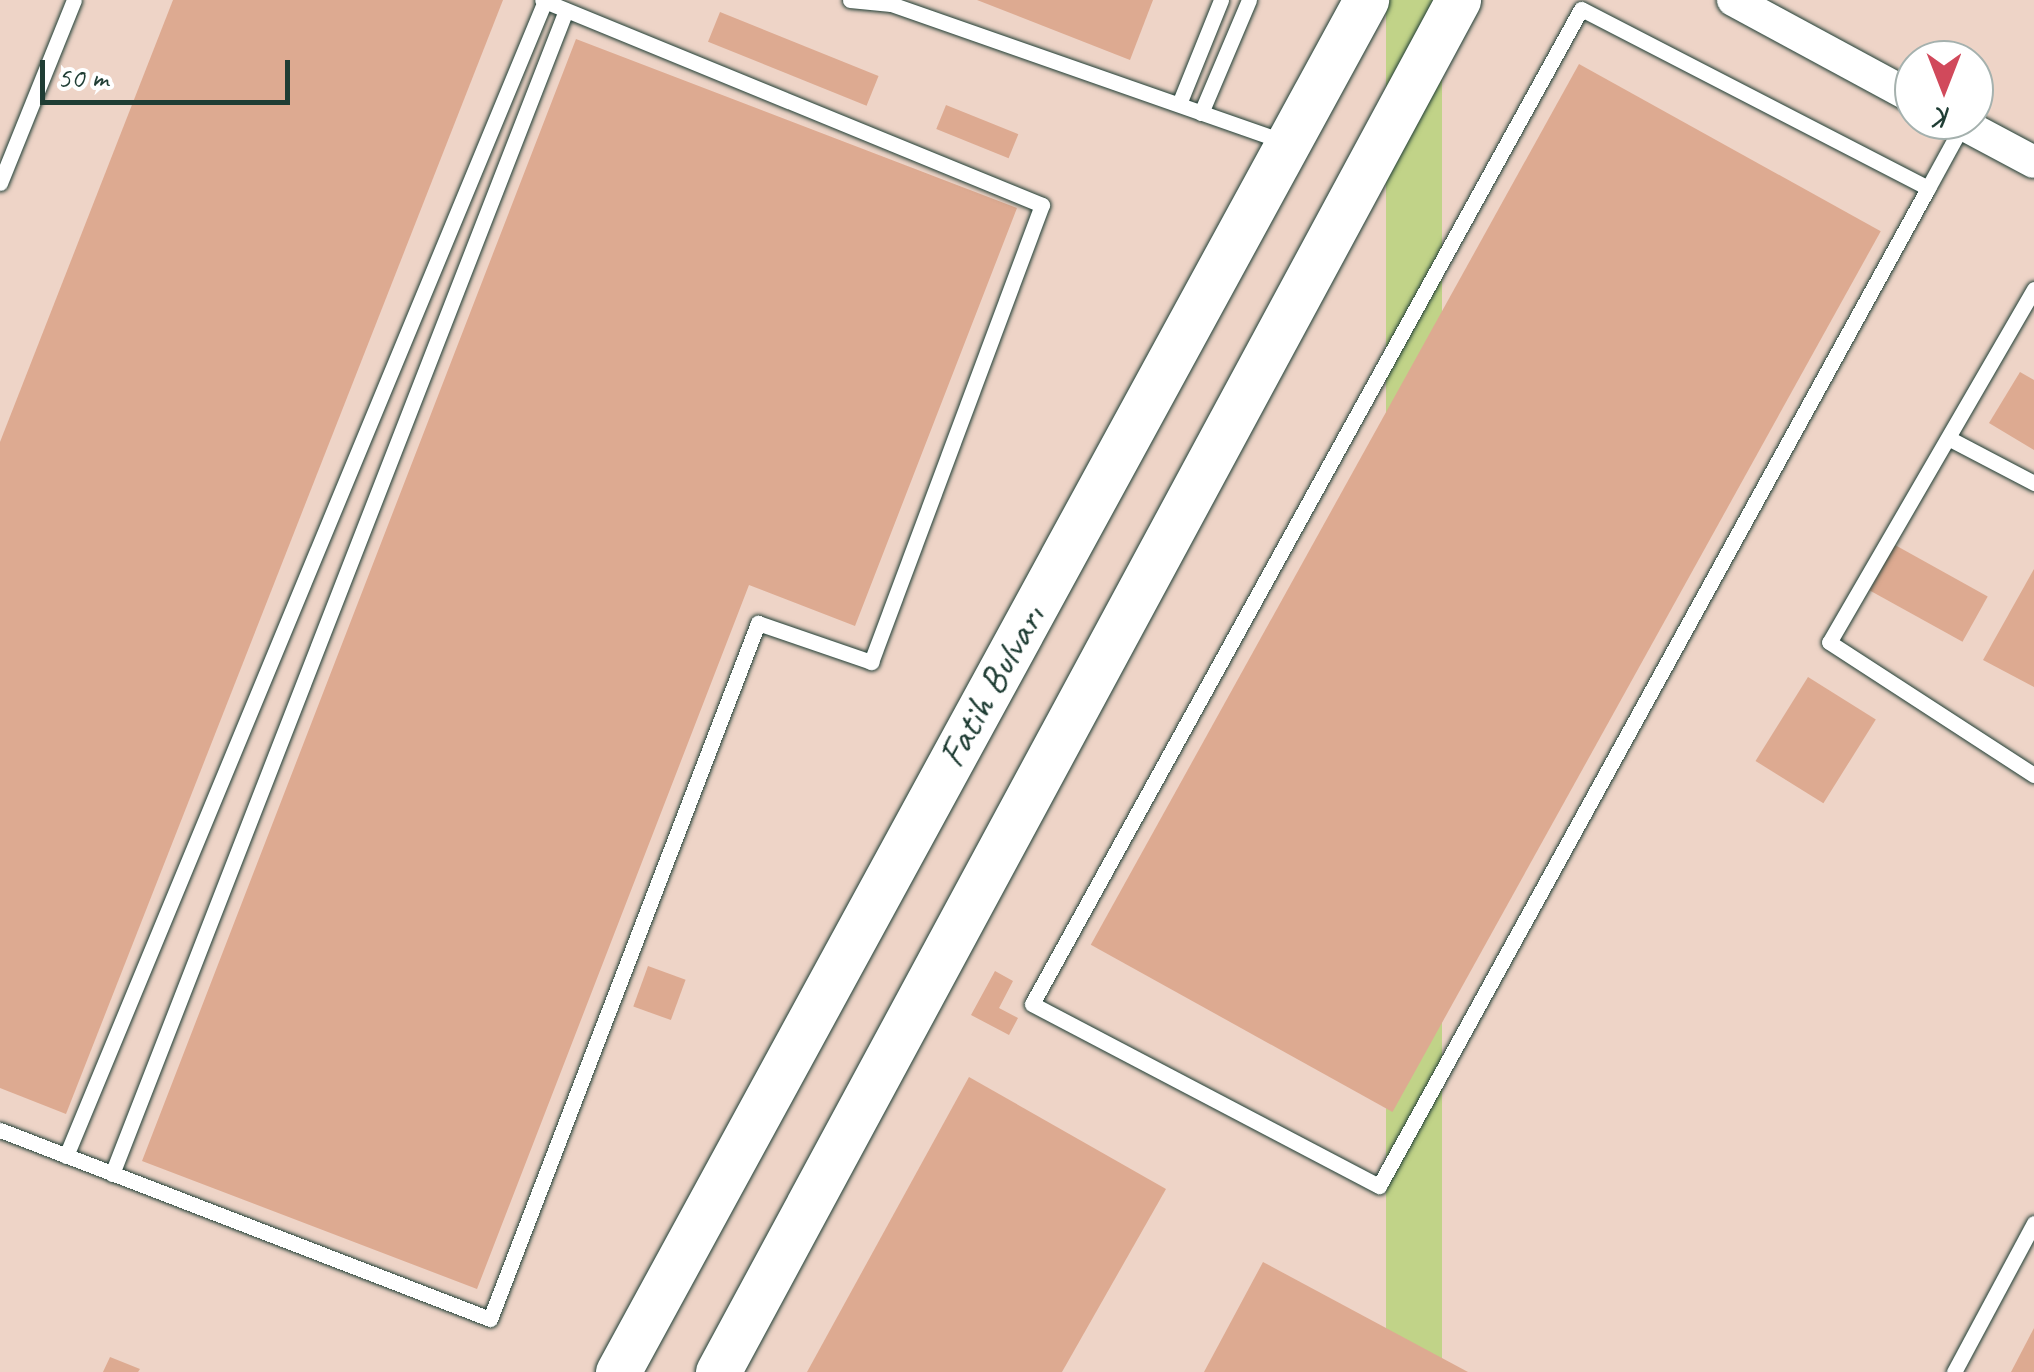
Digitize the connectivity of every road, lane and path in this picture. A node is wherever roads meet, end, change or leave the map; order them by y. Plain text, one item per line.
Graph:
1 (74, 0) edge
2 (544, 0) edge
3 (850, 0) edge
4 (1220, 0) edge
5 (1249, 0) edge
6 (1366, 0) edge
7 (1458, 0) edge
8 (1733, 0) edge
9 (566, 10) junction
10 (1894, 87) edge
11 (1180, 104) junction
12 (1201, 113) junction
13 (1951, 140) edge
14 (1993, 140) edge
15 (1287, 142) junction
16 (2034, 162) edge
17 (0, 183) edge
18 (1928, 188) junction
19 (2034, 289) edge
20 (1952, 440) junction
21 (2034, 483) edge
22 (2034, 775) edge
23 (0, 1130) edge
24 (66, 1156) junction
25 (112, 1174) junction
26 (2034, 1222) edge
27 (618, 1372) edge
28 (718, 1372) edge
29 (1954, 1372) edge

1 - 17 lane
2 - 9 lane
2 - 24 lane
3 - 11 lane
4 - 11 lane
5 - 12 lane
6 - 15 main road, Fatih Bulvarı
7 - 28 main road
8 - 10 street
9 - 25 lane
9 - 25 lane
11 - 12 lane
12 - 15 lane
13 - 18 lane
14 - 16 street
15 - 27 main road, Fatih Bulvarı
18 - 18 lane
19 - 20 lane
20 - 21 lane
20 - 22 lane
23 - 24 lane
24 - 25 lane
26 - 29 lane

